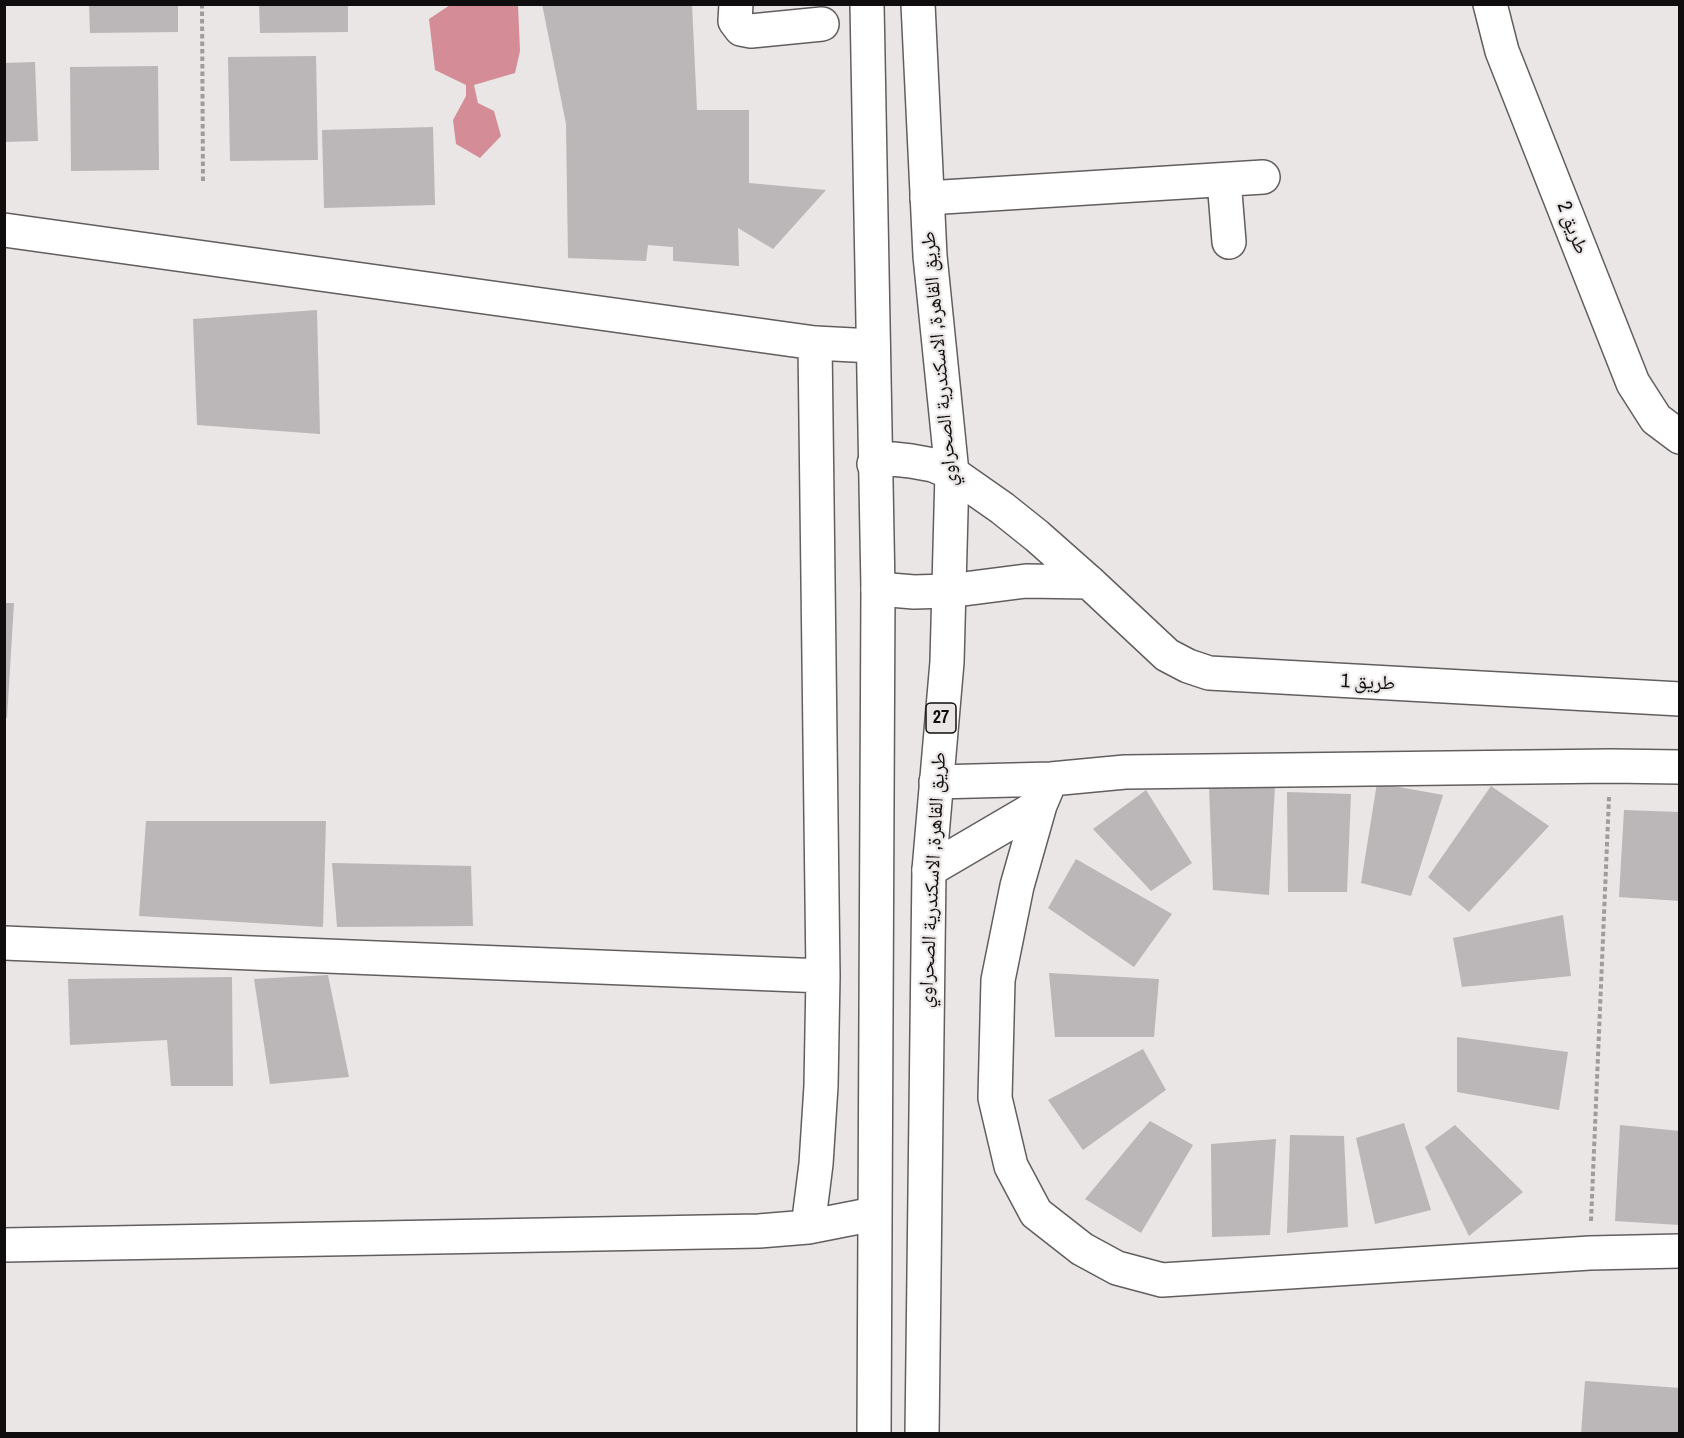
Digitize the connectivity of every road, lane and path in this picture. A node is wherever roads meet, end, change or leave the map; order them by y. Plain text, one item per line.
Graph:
1 (202, 4) edge
2 (736, 4) edge
3 (867, 4) edge
4 (918, 4) edge
5 (1490, 4) edge
6 (822, 24) dead end
7 (1263, 177) dead end
8 (1224, 180) junction
9 (203, 183) dead end
10 (927, 198) junction
11 (4, 230) edge
12 (1228, 242) dead end
13 (815, 343) junction
14 (873, 346) junction
15 (1680, 437) edge
16 (874, 464) junction
17 (952, 473) junction
18 (1089, 582) junction
19 (878, 590) junction
20 (948, 591) junction
21 (1680, 699) edge
22 (1610, 766) junction
23 (1676, 769) edge
24 (936, 782) junction
25 (1046, 792) junction
26 (929, 870) junction
27 (4, 943) edge
28 (822, 976) junction
29 (874, 1214) junction
30 (808, 1227) junction
31 (4, 1245) edge
32 (1680, 1251) edge
33 (1590, 1253) junction
34 (874, 1434) edge
35 (922, 1434) edge

1 - 9 path
2 - 6 main road
3 - 14 main road
4 - 10 main road, طريق القاهرة, الاسكندرية الصحراوي / 27
5 - 15 main road, طريق 2
7 - 8 main road
8 - 10 main road
8 - 12 main road
10 - 17 main road, طريق القاهرة, الاسكندرية الصحراوي / 27
11 - 13 main road
13 - 14 main road
13 - 28 main road
14 - 16 main road
16 - 17 main road, طريق 1
16 - 19 main road
17 - 18 main road, طريق 1
17 - 20 main road, طريق القاهرة, الاسكندرية الصحراوي / 27
18 - 20 main road
18 - 21 main road, طريق 1
19 - 20 main road
19 - 29 main road
20 - 24 main road, طريق القاهرة, الاسكندرية الصحراوي / 27
22 - 23 main road
22 - 25 main road
22 - 33 path
24 - 25 main road
24 - 26 main road, طريق القاهرة, الاسكندرية الصحراوي / 27
25 - 26 main road
25 - 33 main road
26 - 35 main road, طريق القاهرة, الاسكندرية الصحراوي / 27
27 - 28 main road
28 - 30 main road
29 - 30 main road
29 - 34 main road
30 - 31 main road
32 - 33 main road

